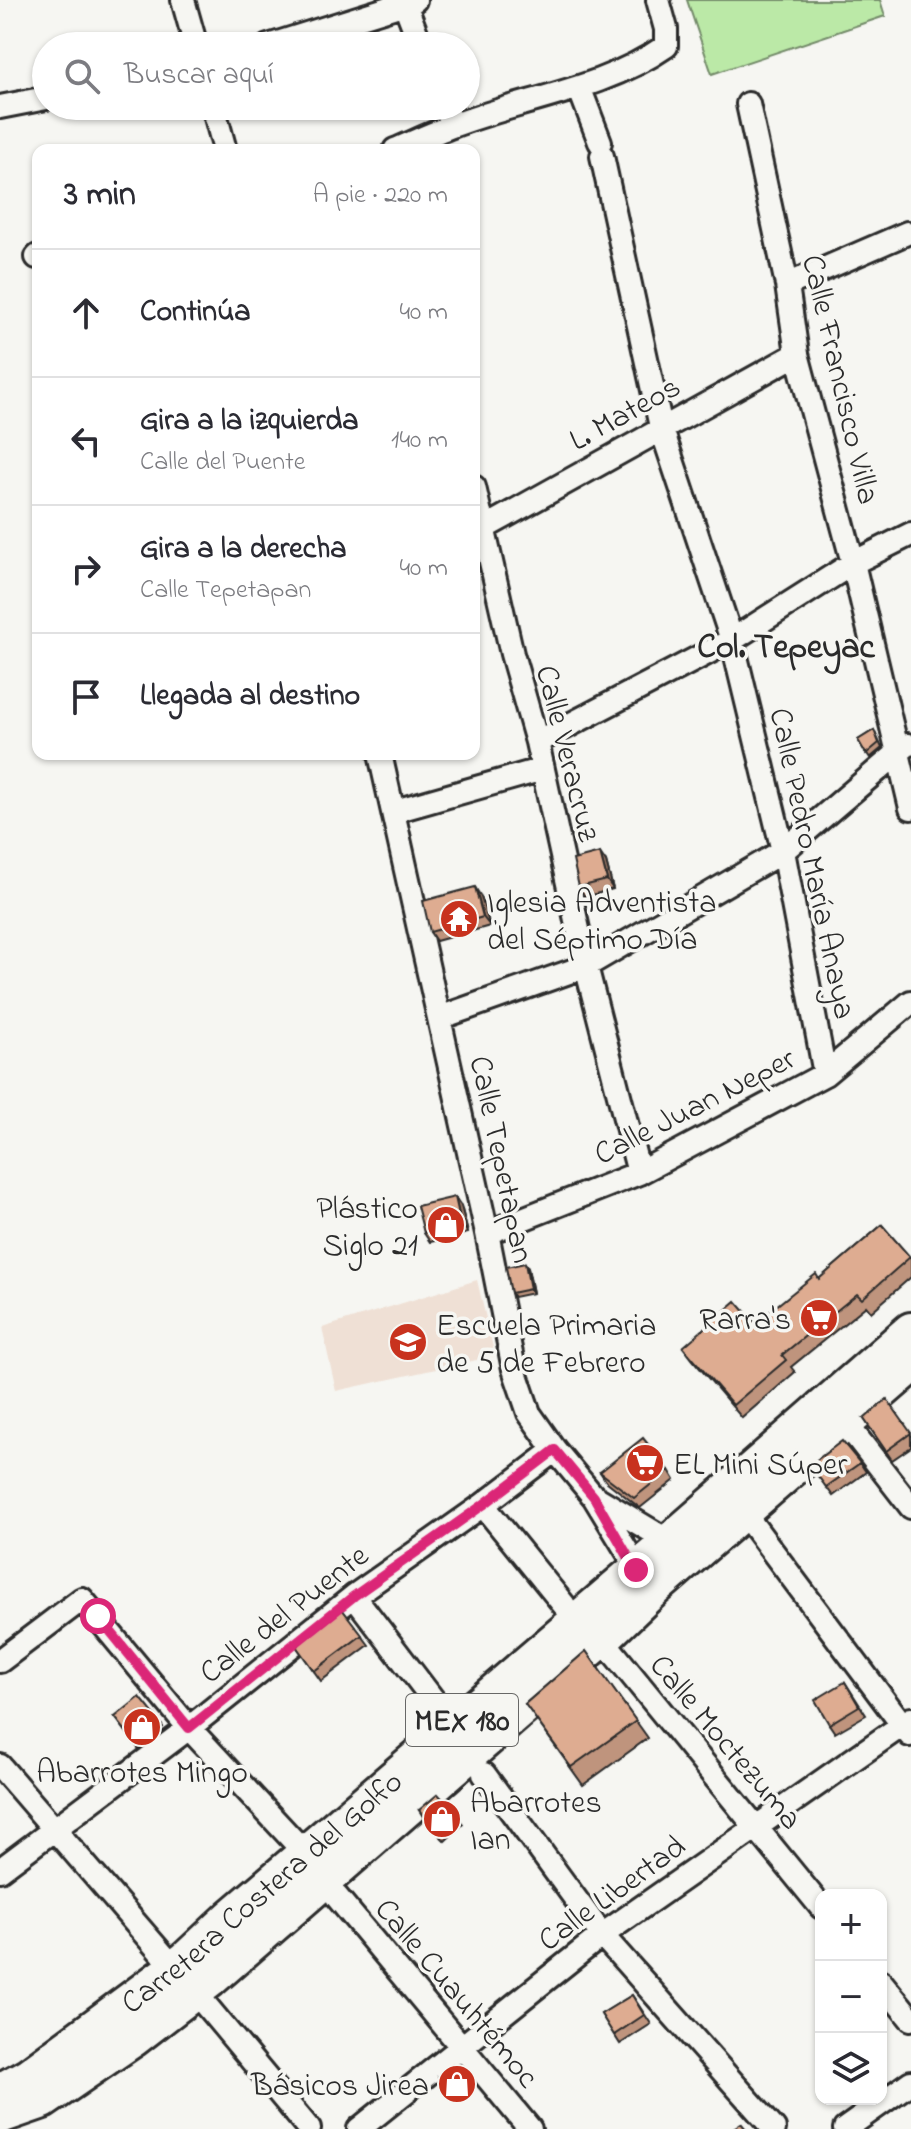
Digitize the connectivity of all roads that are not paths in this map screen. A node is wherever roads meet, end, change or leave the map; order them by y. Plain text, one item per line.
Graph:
1 (183, 0) edge
2 (658, 0) edge
3 (410, 2) edge
4 (192, 32) edge
5 (313, 32) edge
6 (418, 32) edge
7 (579, 87) junction
8 (32, 101) edge
9 (748, 104) dead end
10 (0, 107) edge
11 (480, 109) edge
12 (217, 120) edge
13 (443, 120) edge
14 (223, 144) edge
15 (405, 144) edge
16 (907, 233) dead end
17 (787, 285) junction
18 (797, 354) junction
19 (661, 427) junction
20 (480, 512) edge
21 (484, 528) junction
22 (911, 534) edge
23 (853, 563) junction
24 (482, 566) edge
25 (732, 640) junction
26 (537, 742) junction
27 (905, 747) edge
28 (382, 760) edge
29 (543, 769) junction
30 (911, 808) edge
31 (395, 811) junction
32 (783, 851) junction
33 (586, 966) junction
34 (911, 1002) edge
35 (439, 1018) junction
36 (825, 1074) junction
37 (639, 1173) junction
38 (487, 1233) junction
39 (911, 1331) edge
40 (911, 1365) edge
41 (845, 1422) junction
42 (555, 1450) junction
43 (594, 1497) junction
44 (483, 1505) junction
45 (911, 1507) edge
46 (743, 1512) junction
47 (678, 1552) junction
48 (644, 1579) junction
49 (354, 1596) junction
50 (583, 1620) junction
51 (0, 1661) edge
52 (528, 1684) junction
53 (454, 1727) junction
54 (908, 1727) edge
55 (189, 1728) junction
56 (0, 1766) edge
57 (484, 1774) dead end
58 (757, 1826) junction
59 (53, 1829) junction
60 (306, 1854) junction
61 (0, 1870) edge
62 (337, 1897) dead end
63 (815, 1899) edge
64 (602, 1935) junction
65 (184, 1980) junction
66 (887, 1989) edge
67 (911, 2019) edge
68 (462, 2048) junction
69 (911, 2082) edge
70 (0, 2092) edge
71 (0, 2115) edge
72 (309, 2129) edge
73 (359, 2129) edge
74 (530, 2129) edge
75 (774, 2129) edge
76 (845, 2129) edge

1 - 4 street
2 - 7 street
3 - 5 street
3 - 6 street
7 - 11 street
7 - 19 street, Calle Pedro María Anaya
8 - 10 street
9 - 17 street, Calle Francisco Villa
12 - 14 street
13 - 15 street
16 - 17 street
17 - 18 street, Calle Francisco Villa
18 - 19 street, L. Mateos
18 - 23 street, Calle Francisco Villa
19 - 21 street, L. Mateos
19 - 25 street, Calle Pedro María Anaya
20 - 21 street, Calle Veracruz
21 - 24 street, Calle Veracruz
22 - 23 street
23 - 25 street
23 - 27 street, Calle Francisco Villa
24 - 26 street, Calle Veracruz
25 - 26 street
25 - 32 street, Calle Pedro María Anaya
26 - 29 street, Calle Veracruz
27 - 30 street, Calle Francisco Villa
27 - 32 street
28 - 31 street, Calle Tepetapan
29 - 31 street
29 - 33 street, Calle Veracruz
31 - 35 street, Calle Tepetapan
32 - 33 street
32 - 36 street, Calle Pedro María Anaya
33 - 35 street
33 - 37 street, Calle Veracruz
34 - 36 street, Calle Juan Neper
35 - 38 street, Calle Tepetapan
36 - 37 street, Calle Juan Neper
37 - 38 street, Calle Juan Neper
38 - 42 street, Calle Tepetapan
39 - 47 main road, Carretera Costera del Golfo / MEX 180
40 - 41 main road, Carretera Costera del Golfo / MEX 180
41 - 45 street
41 - 46 main road, Carretera Costera del Golfo / MEX 180
42 - 43 street, Calle Tepetapan
42 - 44 street, Calle del Puente
43 - 47 street
43 - 48 street, Calle Tepetapan
44 - 49 street, Calle del Puente
44 - 50 street, Calle Moctezuma
46 - 47 main road, Carretera Costera del Golfo / MEX 180
46 - 54 street
47 - 48 main road, Carretera Costera del Golfo / MEX 180
48 - 50 main road, Carretera Costera del Golfo / MEX 180
49 - 53 street
49 - 55 street, Calle del Puente
50 - 52 main road, Carretera Costera del Golfo / MEX 180
50 - 58 street, Calle Moctezuma
51 - 55 street
52 - 53 main road, Carretera Costera del Golfo / MEX 180
52 - 65 main road, Carretera Costera del Golfo / MEX 180
53 - 60 main road, Carretera Costera del Golfo / MEX 180
54 - 58 street, Calle Libertad
55 - 59 street, Calle del Puente
55 - 60 street
56 - 59 street
57 - 64 street
58 - 63 street, Calle Moctezuma
58 - 64 street, Calle Libertad
59 - 61 street, Calle del Puente
59 - 65 street
60 - 65 main road, Carretera Costera del Golfo / MEX 180
62 - 68 street, Calle Cuauhtémoc
64 - 68 street, Calle Libertad
64 - 75 street
65 - 70 main road, Carretera Costera del Golfo / MEX 180
65 - 71 main road, Carretera Costera del Golfo / MEX 180
65 - 72 street
66 - 67 street
68 - 73 street, Calle Libertad
68 - 74 street, Calle Cuauhtémoc
69 - 76 street

